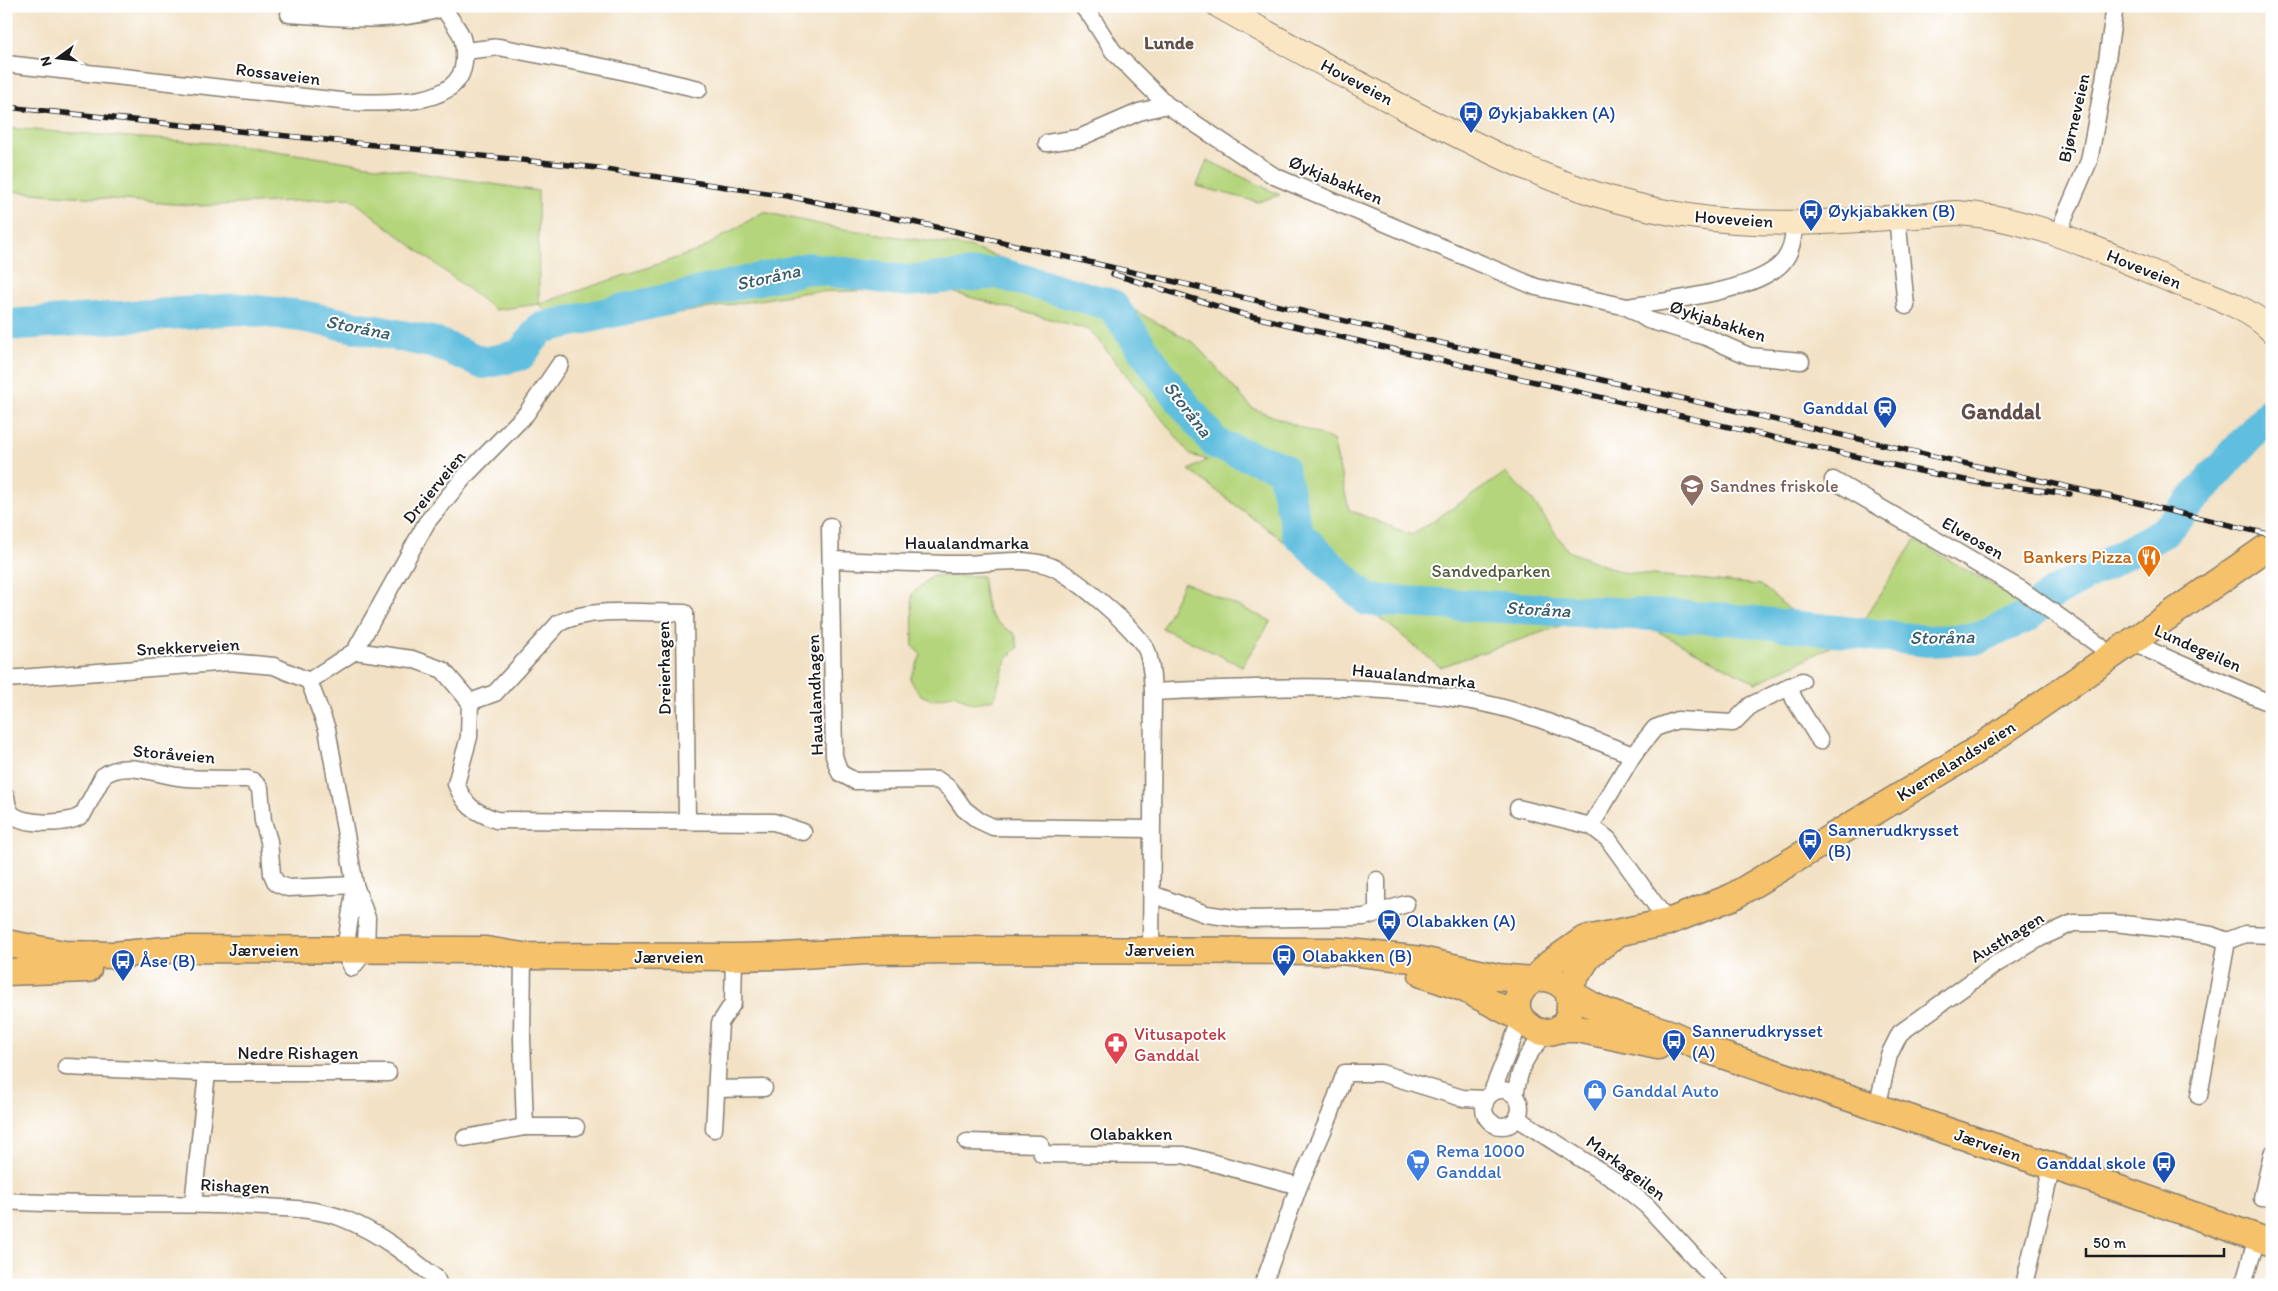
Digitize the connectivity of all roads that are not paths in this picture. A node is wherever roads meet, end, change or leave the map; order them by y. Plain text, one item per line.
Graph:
1 (1082, 6) edge
2 (1219, 6) edge
3 (2116, 6) edge
4 (442, 7) edge
5 (289, 14) dead end
6 (464, 51) junction
7 (6, 64) edge
8 (699, 89) dead end
9 (1167, 105) junction
10 (1047, 143) dead end
11 (1897, 217) junction
12 (1794, 224) junction
13 (2057, 235) junction
14 (1906, 306) dead end
15 (1627, 307) junction
16 (2269, 322) edge
17 (1801, 361) dead end
18 (560, 364) dead end
19 (1833, 480) dead end
20 (830, 526) dead end
21 (2272, 544) edge
22 (832, 560) junction
23 (2134, 640) junction
24 (355, 651) junction
25 (2110, 658) junction
26 (6, 679) edge
27 (309, 682) junction
28 (1153, 692) junction
29 (470, 702) junction
30 (2272, 704) edge
31 (1820, 740) dead end
32 (1633, 755) junction
33 (6, 796) edge
34 (1518, 808) dead end
35 (687, 821) junction
36 (1591, 826) junction
37 (1151, 829) junction
38 (803, 832) dead end
39 (1377, 880) dead end
40 (355, 885) junction
41 (1152, 894) junction
42 (1406, 904) dead end
43 (1377, 912) junction
44 (1668, 922) junction
45 (1616, 935) junction
46 (2272, 935) edge
47 (2227, 941) junction
48 (6, 943) edge
49 (1152, 950) junction
50 (354, 956) junction
51 (523, 956) junction
52 (784, 956) junction
53 (734, 957) junction
54 (6, 972) edge
55 (1534, 980) junction
56 (1567, 991) junction
57 (1520, 1018) junction
58 (1553, 1031) junction
59 (1704, 1050) junction
60 (66, 1067) dead end
61 (208, 1072) junction
62 (388, 1073) dead end
63 (764, 1088) dead end
64 (716, 1089) junction
65 (1489, 1096) junction
66 (1515, 1096) junction
67 (2199, 1096) dead end
68 (1877, 1108) junction
69 (1517, 1118) junction
70 (525, 1127) junction
71 (576, 1127) dead end
72 (714, 1129) dead end
73 (465, 1138) dead end
74 (966, 1142) dead end
75 (2272, 1154) edge
76 (2052, 1166) junction
77 (1299, 1186) junction
78 (2262, 1198) dead end
79 (6, 1201) edge
80 (193, 1204) junction
81 (2265, 1240) edge
82 (439, 1285) edge
83 (1263, 1285) edge
84 (1720, 1285) edge
85 (2024, 1285) edge
86 (2243, 1285) edge

1 - 9 street, Øykjabakken
2 - 12 main road, Hoveveien
3 - 13 street, Bjørneveien
4 - 5 street
4 - 6 street, Rossaveien
6 - 7 street, Rossaveien
6 - 8 street
9 - 10 street
9 - 15 street, Øykjabakken
11 - 12 main road, Hoveveien
11 - 13 main road, Hoveveien
11 - 14 street
12 - 15 street, Øykjabakken
13 - 16 main road, Hoveveien
15 - 17 street, Øykjabakken
18 - 24 street, Dreierveien
19 - 25 street, Elveosen
20 - 22 street, Haualandhagen
21 - 23 main road, Kvernelandsveien
22 - 28 street, Haualandmarka
22 - 37 street, Haualandhagen
23 - 25 main road, Kvernelandsveien
23 - 30 street, Lundegeilen
24 - 27 street, Dreierveien
24 - 29 street
25 - 44 main road, Kvernelandsveien
26 - 27 street, Snekkerveien
27 - 40 street
28 - 32 street, Haualandmarka
28 - 37 street, Haualandmarka
29 - 35 street
29 - 35 street, Dreierhagen
31 - 32 street
32 - 36 street
33 - 40 street, Storåveien
34 - 36 street
35 - 38 street
36 - 44 street
37 - 41 street, Haualandmarka
39 - 43 street
40 - 50 street
41 - 43 street
41 - 49 street, Haualandmarka
42 - 43 street
44 - 45 main road, Kvernelandsveien
45 - 55 main road, Kvernelandsveien
45 - 56 main road, Kvernelandsveien
46 - 47 street
47 - 67 street
47 - 68 street, Austhagen
48 - 50 main road, Jærveien
49 - 52 main road, Jærveien
49 - 55 main road, Jærveien
50 - 51 main road, Jærveien
50 - 54 main road, Jærveien
51 - 53 main road, Jærveien
51 - 70 street
52 - 53 main road, Jærveien
52 - 57 main road, Jærveien
53 - 64 street
55 - 56 main road
55 - 57 main road
56 - 58 main road
56 - 59 main road, Jærveien
57 - 58 main road
57 - 65 street
58 - 59 main road, Jærveien
58 - 66 street
59 - 68 main road, Jærveien
60 - 61 street, Nedre Rishagen
61 - 62 street, Nedre Rishagen
61 - 80 street
63 - 64 street
64 - 72 street
65 - 66 street
65 - 69 street
65 - 77 street
66 - 69 street
68 - 76 main road, Jærveien
69 - 84 street, Markageilen
70 - 71 street
70 - 73 street
74 - 77 street, Olabakken
75 - 78 street
76 - 81 main road, Jærveien
76 - 85 street
77 - 83 street
79 - 80 street, Rishagen
80 - 82 street, Rishagen
81 - 86 street

